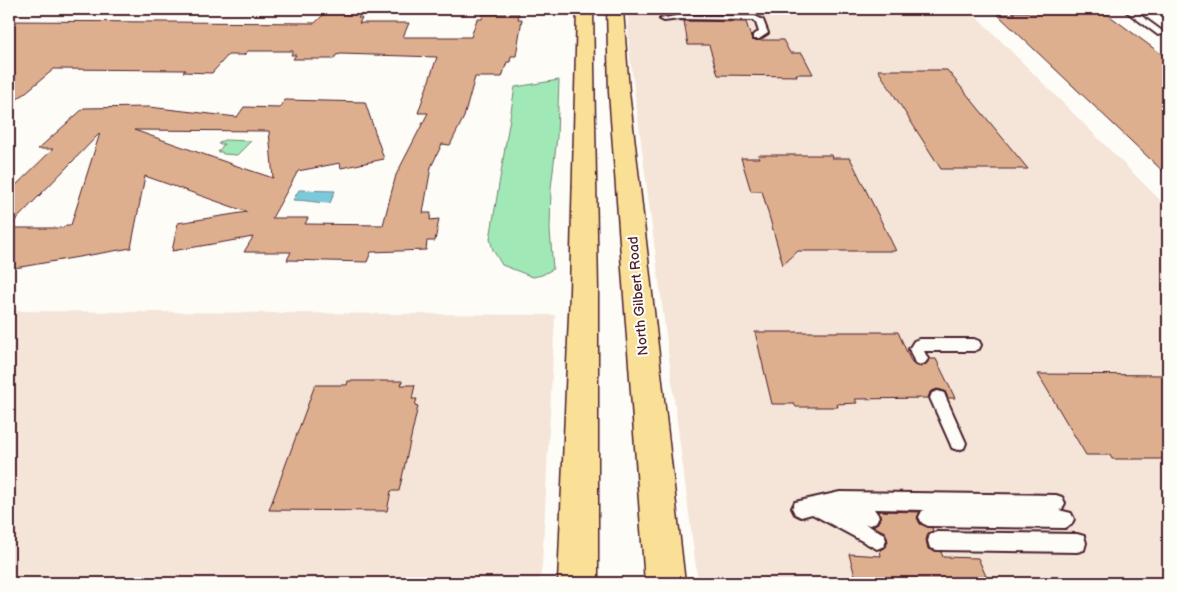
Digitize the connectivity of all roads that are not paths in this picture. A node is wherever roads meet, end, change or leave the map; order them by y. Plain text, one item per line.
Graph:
1 (585, 9) edge
2 (615, 9) edge
3 (1127, 9) edge
4 (664, 19) dead end
5 (1161, 33) dead end
6 (756, 37) dead end
7 (585, 47) junction
8 (620, 92) junction
9 (974, 345) dead end
10 (920, 359) dead end
11 (938, 398) dead end
12 (958, 443) dead end
13 (1056, 502) dead end
14 (807, 507) junction
15 (870, 516) dead end
16 (928, 518) dead end
17 (1065, 519) dead end
18 (877, 540) dead end
19 (937, 541) dead end
20 (1077, 543) dead end
21 (578, 583) edge
22 (665, 583) edge

1 - 7 main road
2 - 8 main road, North Gilbert Road
3 - 5 lane
4 - 6 lane
7 - 8 main road
7 - 21 main road
8 - 22 main road, North Gilbert Road
9 - 10 lane
11 - 12 lane
13 - 14 lane
14 - 15 lane
14 - 18 lane
16 - 17 lane
19 - 20 lane

